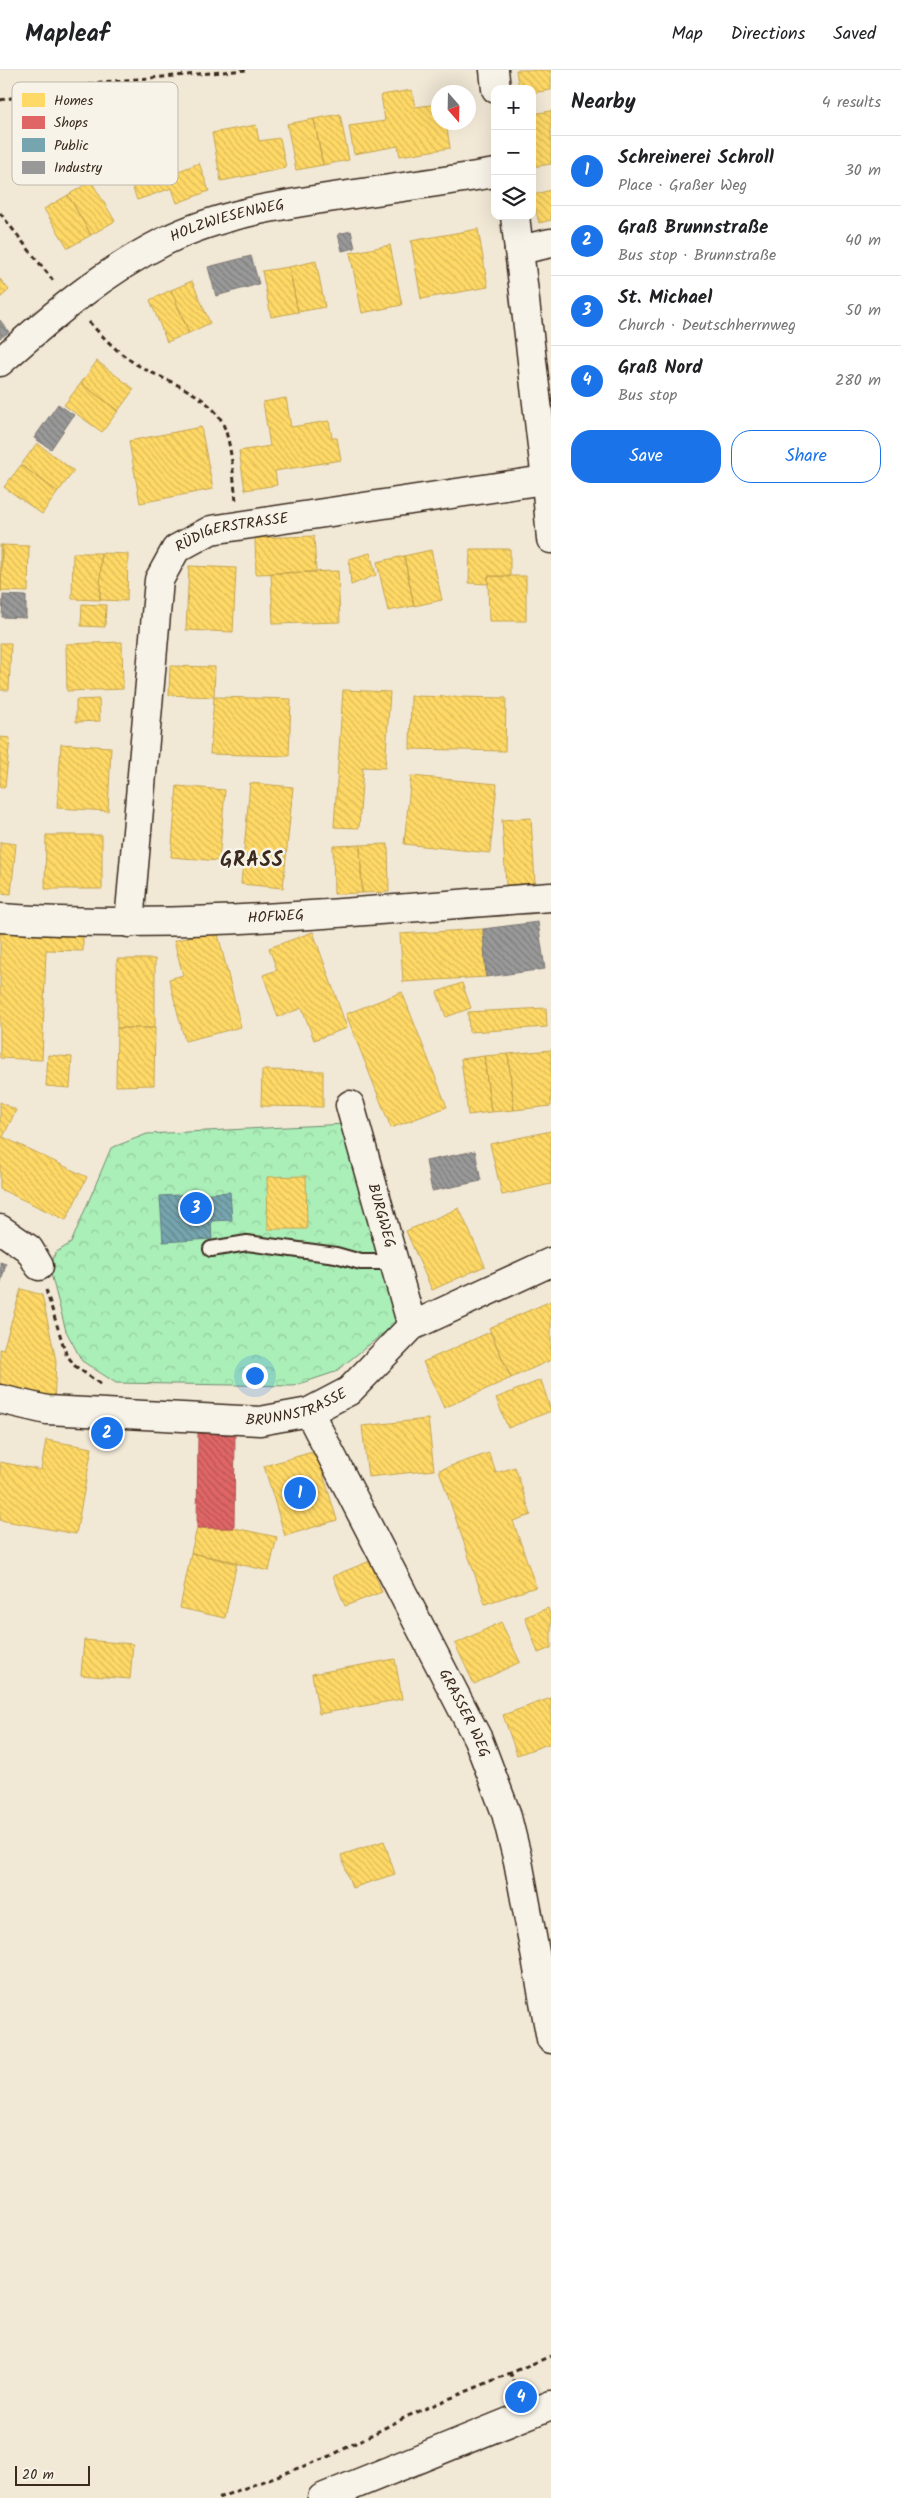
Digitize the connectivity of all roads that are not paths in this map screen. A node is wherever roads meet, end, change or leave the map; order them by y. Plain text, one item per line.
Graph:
1 (494, 70) edge
2 (496, 85) edge
3 (491, 175) edge
4 (515, 220) edge
5 (551, 243) edge
6 (519, 250) junction
7 (0, 362) edge
8 (549, 479) edge
9 (551, 539) edge
10 (551, 897) edge
11 (0, 918) edge
12 (129, 923) junction
13 (350, 1104) dead end
14 (0, 1229) edge
15 (211, 1249) dead end
16 (394, 1262) junction
17 (551, 1262) edge
18 (39, 1266) road end
19 (412, 1326) junction
20 (0, 1399) edge
21 (309, 1412) junction
22 (551, 2039) edge
23 (551, 2405) edge
24 (322, 2498) edge

1 - 2 street
3 - 7 street, HOLZWIESENWEG
4 - 6 street
5 - 6 street
6 - 8 street
8 - 9 street
8 - 12 street, RÜDIGERSTRASSE
10 - 12 street, HOFWEG
11 - 12 street, HOFWEG
13 - 16 street, BURGWEG
14 - 18 street
15 - 16 lane
16 - 19 street, BURGWEG
17 - 19 street, BRUNNSTRASSE
19 - 21 street, BRUNNSTRASSE
20 - 21 street, BRUNNSTRASSE
21 - 22 street, GRASSER WEG
23 - 24 street

